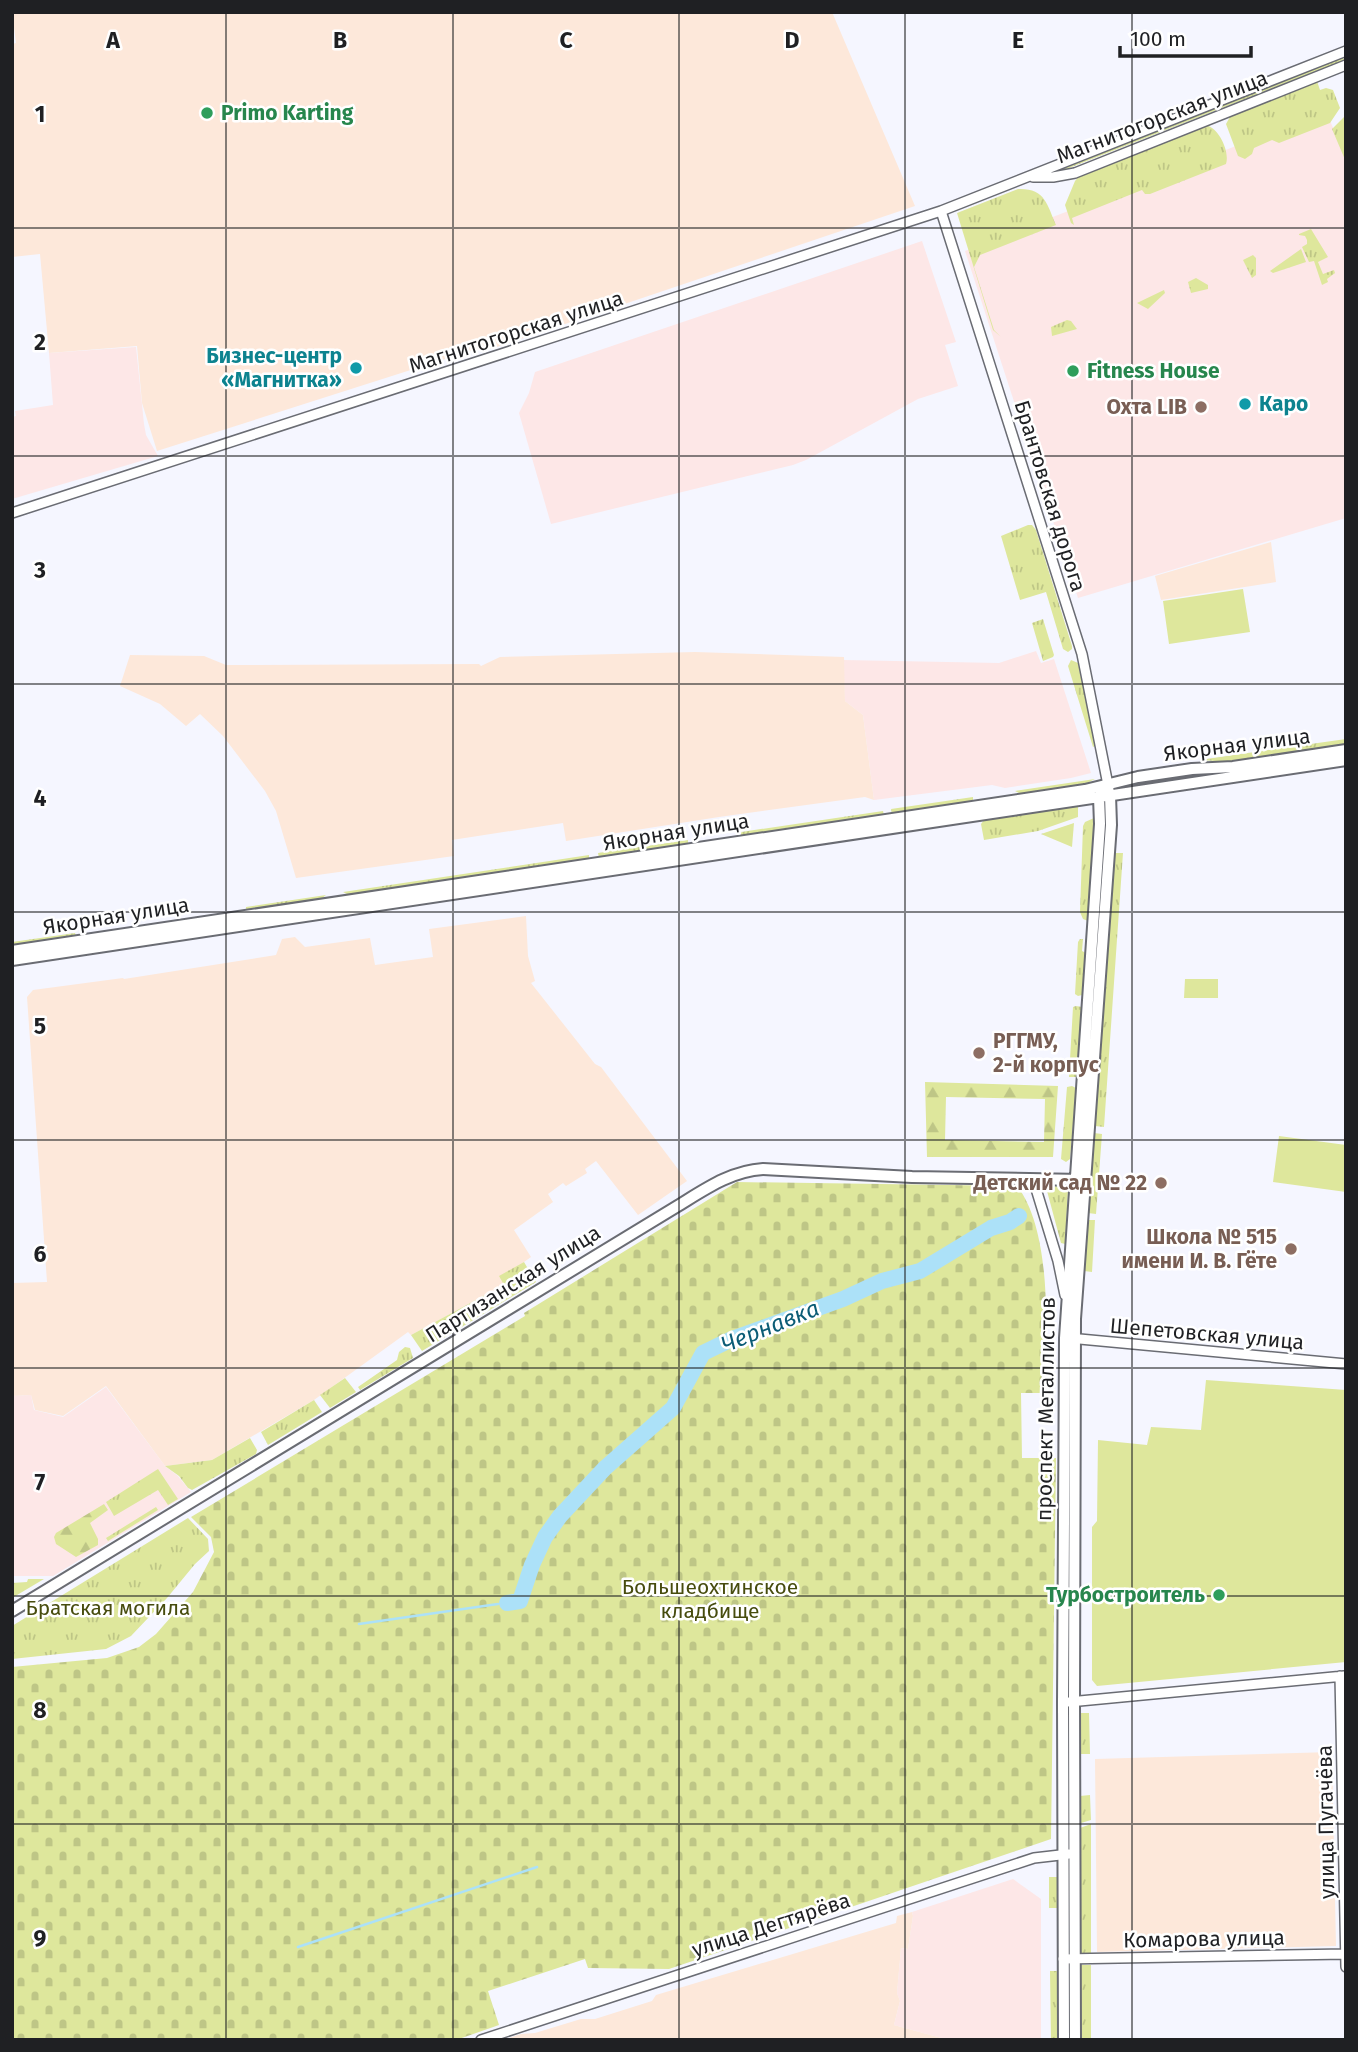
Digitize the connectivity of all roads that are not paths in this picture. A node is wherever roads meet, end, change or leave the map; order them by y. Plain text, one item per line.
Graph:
1 (1346, 51) edge
2 (1346, 65) edge
3 (1028, 177) junction
4 (942, 211) junction
5 (12, 513) edge
6 (1346, 750) edge
7 (1346, 760) edge
8 (1105, 792) junction
9 (12, 951) edge
10 (12, 960) edge
11 (1033, 1179) junction
12 (1080, 1180) junction
13 (1066, 1300) junction
14 (1070, 1338) junction
15 (1346, 1364) edge
16 (12, 1611) edge
17 (1343, 1676) edge
18 (1068, 1702) junction
19 (1069, 1854) junction
20 (1346, 1954) edge
21 (1063, 1959) junction
22 (1075, 1959) junction
23 (1346, 1967) edge
24 (481, 2040) edge
25 (1063, 2040) edge
26 (1075, 2040) edge

1 - 3 street, Магнитогорская улица
2 - 3 street, Магнитогорская улица
3 - 4 street, Магнитогорская улица
4 - 5 street, Магнитогорская улица
4 - 8 street, Брантовская дорога
6 - 8 street, Якорная улица
7 - 8 street, Якорная улица
8 - 9 street, Якорная улица
8 - 10 street, Якорная улица
8 - 12 street, проспект Металлистов
11 - 12 street, Партизанская улица
11 - 13 street
11 - 16 street, Партизанская улица
12 - 13 street, проспект Металлистов
12 - 14 street, проспект Металлистов
13 - 14 street, проспект Металлистов
14 - 15 street, Шепетовская улица
14 - 18 street, проспект Металлистов
17 - 18 street
17 - 20 street, улица Пугачёва
18 - 19 street, проспект Металлистов
19 - 21 street, проспект Металлистов
19 - 22 street, проспект Металлистов
19 - 24 street, улица Дегтярёва
20 - 22 street, Комарова улица
20 - 23 street, улица Пугачёва
21 - 22 street, Комарова улица
21 - 25 street, проспект Металлистов
22 - 26 street, проспект Металлистов

